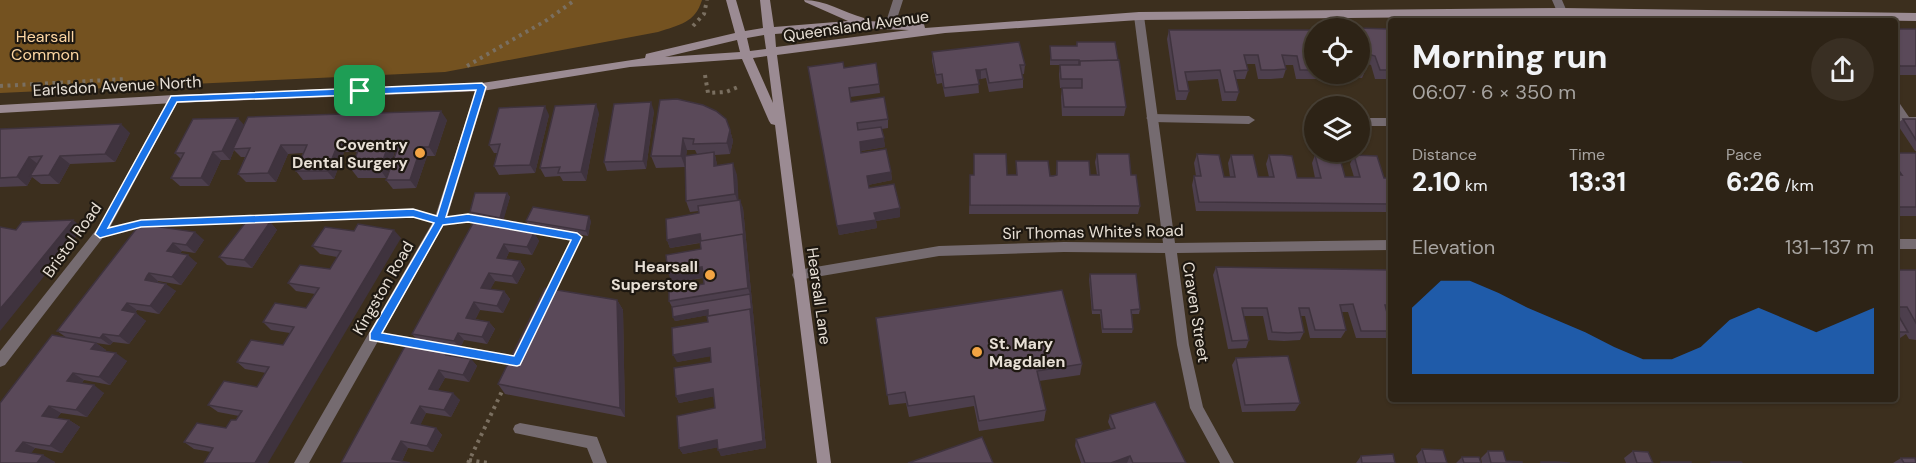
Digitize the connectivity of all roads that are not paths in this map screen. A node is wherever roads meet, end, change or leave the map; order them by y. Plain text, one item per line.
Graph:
1 (731, 0) edge
2 (765, 0) edge
3 (808, 0) edge
4 (898, 0) edge
5 (1557, 0) edge
6 (1139, 15) junction
7 (1564, 16) edge
8 (1916, 17) edge
9 (1836, 18) edge
10 (872, 24) junction
11 (890, 25) junction
12 (768, 29) junction
13 (945, 29) junction
14 (741, 34) junction
15 (771, 52) junction
16 (746, 55) junction
17 (630, 63) junction
18 (482, 87) junction
19 (174, 99) junction
20 (0, 109) edge
21 (1898, 110) edge
22 (1152, 118) junction
23 (1249, 120) dead end
24 (1916, 121) edge
25 (1370, 122) edge
26 (1388, 122) edge
27 (781, 133) junction
28 (1898, 244) edge
29 (1916, 244) edge
30 (1388, 245) edge
31 (1169, 248) junction
32 (798, 275) junction
33 (0, 361) edge
34 (520, 429) dead end
35 (301, 463) edge
36 (600, 463) edge
37 (824, 463) edge
38 (1227, 463) edge

1 - 14 main road
2 - 12 main road
3 - 10 main road
4 - 11 street
5 - 7 street
6 - 7 main road, Queensland Avenue
6 - 13 main road, Queensland Avenue
6 - 22 street, Craven Street
7 - 9 main road, Queensland Avenue
8 - 9 main road, Queensland Avenue
10 - 11 main road, Queensland Avenue
10 - 12 main road, Queensland Avenue
11 - 13 main road, Queensland Avenue
12 - 14 main road, Earlsdon Avenue North
12 - 15 main road
13 - 15 main road, Queensland Avenue
14 - 16 main road
14 - 17 main road, Earlsdon Avenue North
15 - 16 main road, Earlsdon Avenue North
15 - 27 main road, Hearsall Lane
16 - 17 main road, Earlsdon Avenue North
16 - 27 main road, Hearsall Lane
17 - 18 main road, Earlsdon Avenue North
18 - 19 main road, Earlsdon Avenue North
18 - 35 street, Kingston Road
19 - 20 main road, Earlsdon Avenue North
19 - 33 street, Bristol Road
21 - 24 street
22 - 23 street
22 - 31 street, Craven Street
25 - 26 street
27 - 32 main road, Hearsall Lane
28 - 29 street
30 - 31 street, Sir Thomas White's Road
31 - 32 street, Sir Thomas White's Road
31 - 38 street, Craven Street
32 - 37 main road, Hearsall Lane
34 - 36 street

